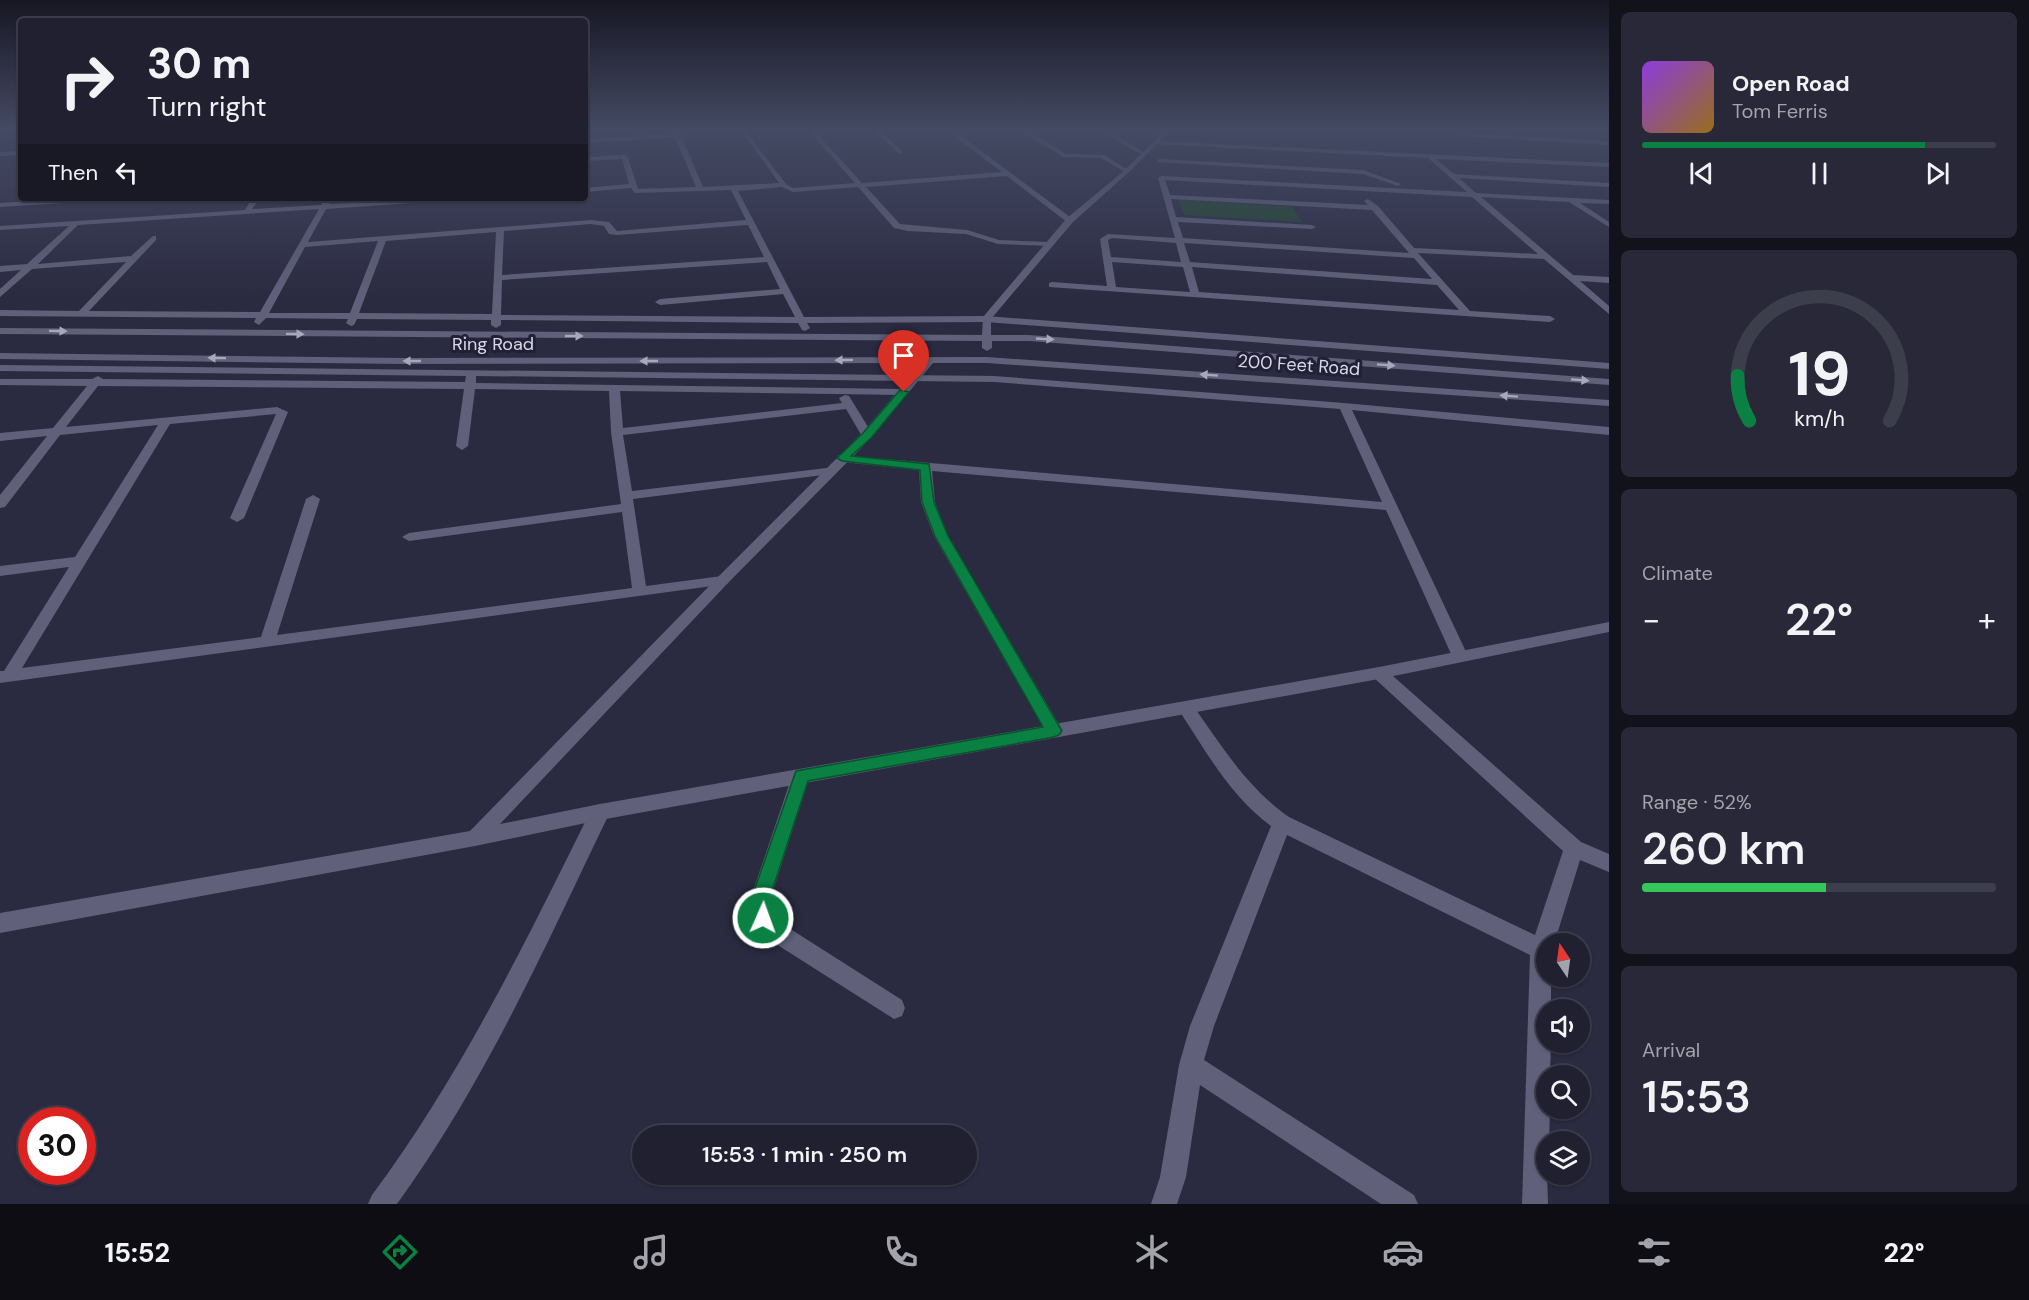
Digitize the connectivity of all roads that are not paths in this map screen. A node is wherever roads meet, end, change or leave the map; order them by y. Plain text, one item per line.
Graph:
1 (630, 186) edge
2 (632, 186) edge
3 (724, 186) edge
4 (726, 186) edge
5 (769, 186) edge
6 (785, 186) edge
7 (837, 186) edge
8 (864, 186) edge
9 (1024, 186) edge
10 (1109, 186) edge
11 (1164, 186) edge
12 (1321, 186) edge
13 (1437, 186) edge
14 (700, 188) joint
15 (1356, 188) junction
16 (1466, 188) joint
17 (734, 189) junction
18 (588, 190) edge
19 (1474, 194) junction
20 (1167, 197) junction
21 (1570, 200) junction
22 (65, 201) edge
23 (254, 201) edge
24 (357, 201) edge
25 (326, 202) edge
26 (1609, 202) edge
27 (0, 205) edge
28 (1375, 208) junction
29 (246, 213) junction
30 (1173, 219) junction
31 (1070, 220) junction
32 (752, 222) junction
33 (75, 224) junction
34 (1609, 225) edge
35 (1312, 227) dead end
36 (0, 228) edge
37 (500, 230) junction
38 (153, 238) dead end
39 (383, 238) junction
40 (1255, 239) junction
41 (1180, 241) junction
42 (1050, 244) junction
43 (304, 245) junction
44 (1334, 251) junction
45 (1414, 253) junction
46 (1547, 257) junction
47 (131, 259) junction
48 (771, 259) junction
49 (1107, 259) junction
50 (1340, 259) dead end
51 (31, 266) junction
52 (1187, 266) junction
53 (1347, 268) dead end
54 (0, 269) edge
55 (1353, 276) junction
56 (498, 278) junction
57 (1572, 278) junction
58 (1609, 280) edge
59 (1439, 282) junction
60 (1052, 285) dead end
61 (1112, 288) junction
62 (787, 291) junction
63 (1195, 293) junction
64 (0, 294) edge
65 (660, 302) dead end
66 (1609, 311) edge
67 (0, 313) edge
68 (1467, 313) junction
69 (81, 314) junction
70 (261, 319) junction
71 (1550, 319) dead end
72 (353, 320) junction
73 (0, 321) edge
74 (496, 321) junction
75 (803, 324) junction
76 (986, 329) junction
77 (0, 331) edge
78 (0, 356) edge
79 (931, 359) junction
80 (987, 360) junction
81 (1609, 366) edge
82 (0, 368) edge
83 (105, 369) junction
84 (287, 372) junction
85 (471, 374) junction
86 (917, 378) junction
87 (0, 382) edge
88 (1609, 382) edge
89 (95, 383) junction
90 (282, 383) junction
91 (470, 386) junction
92 (614, 388) junction
93 (840, 390) junction
94 (904, 392) junction
95 (1609, 403) edge
96 (850, 405) junction
97 (1344, 406) junction
98 (167, 420) junction
99 (56, 431) junction
100 (1609, 431) edge
101 (617, 432) junction
102 (867, 435) junction
103 (0, 437) edge
104 (462, 446) dead end
105 (837, 464) junction
106 (925, 467) junction
107 (18, 481) junction
108 (0, 486) edge
109 (314, 499) dead end
110 (626, 501) junction
111 (0, 504) edge
112 (1392, 507) junction
113 (237, 518) dead end
114 (409, 537) dead end
115 (81, 561) junction
116 (0, 571) edge
117 (722, 581) junction
118 (640, 593) junction
119 (1609, 627) edge
120 (268, 639) junction
121 (1460, 656) junction
122 (1379, 673) junction
123 (5, 676) edge
124 (1186, 708) junction
125 (1054, 731) junction
126 (801, 776) junction
127 (600, 812) junction
128 (1282, 823) junction
129 (475, 838) junction
130 (1574, 848) junction
131 (1609, 863) edge
132 (0, 923) edge
133 (1546, 933) edge
134 (1536, 947) edge
135 (1540, 987) edge
136 (894, 1008) dead end
137 (1191, 1065) junction
138 (381, 1204) edge
139 (1164, 1204) edge
140 (1405, 1204) edge
141 (1535, 1204) edge

1 - 18 street
2 - 14 street
3 - 14 street
4 - 17 street
5 - 17 street
6 - 7 street
8 - 42 street
9 - 31 street
10 - 31 street
11 - 20 street
12 - 15 street
13 - 16 street
15 - 19 street
15 - 28 street
16 - 19 street
17 - 32 street
19 - 21 street
19 - 46 street
20 - 28 street
20 - 30 street
21 - 26 street
21 - 34 street
22 - 27 street
23 - 29 street
24 - 25 street
25 - 29 street
25 - 43 street
28 - 45 street
29 - 33 street
30 - 40 street
30 - 41 street
31 - 42 street
32 - 37 street
32 - 48 street
33 - 36 street
33 - 51 street
35 - 40 street
37 - 39 street
37 - 56 street
38 - 47 street
39 - 43 street
39 - 72 street
40 - 41 street
40 - 44 street
41 - 49 street
41 - 52 street
42 - 76 street
43 - 70 street
44 - 45 street
44 - 50 street
45 - 46 street
45 - 59 street
46 - 57 street
47 - 51 street
47 - 69 street
48 - 56 street
48 - 62 street
49 - 52 street
49 - 61 street
51 - 54 street
51 - 64 street
52 - 55 street
52 - 63 street
53 - 55 street
55 - 59 street
56 - 74 street
57 - 58 street
57 - 66 street
59 - 68 street
60 - 61 street
61 - 63 street
62 - 65 street
62 - 75 street
63 - 68 street
67 - 69 street
68 - 71 street
69 - 70 street
70 - 72 street
70 - 73 street
72 - 74 street
74 - 75 street
75 - 76 street
77 -> 76 street
76 - 80 street
76 - 81 street
76 -> 88 street
79 -> 78 street, Ring Road
79 - 80 street, Ring Road
79 - 86 street
95 -> 80 street, 200 Feet Road
82 - 83 street
83 - 84 street
83 - 89 street
84 - 85 street
84 - 90 street
85 - 86 street
85 - 91 street
86 - 94 street
86 - 97 street
87 - 89 street
89 - 90 street
89 - 99 street
90 - 91 street
91 - 92 street
91 - 104 street
92 - 93 street
92 - 101 street
93 - 94 street
93 - 96 street
94 - 102 street
96 - 101 street
96 - 102 street
97 - 100 street
97 - 112 street
98 - 99 street
98 - 113 street
98 - 115 street
99 - 103 street
99 - 107 street
101 - 110 street
102 - 105 street
105 - 106 street
105 - 110 street
105 - 117 street
106 - 112 street
106 - 125 street
107 - 108 street
107 - 111 street
109 - 120 street
110 - 114 street
110 - 118 street
112 - 121 street
115 - 116 street
115 - 123 street
117 - 118 street
117 - 129 street
118 - 120 street
119 - 121 street
120 - 123 street
121 - 122 street
122 - 124 street
122 - 130 street
124 - 125 street
124 - 128 street
125 - 126 street
126 - 127 street
126 - 136 street
127 - 129 street
127 - 138 street
128 - 134 street
128 - 137 street
129 - 132 street
130 - 131 street
130 - 133 street
135 - 141 street
137 - 139 street
137 - 140 street

